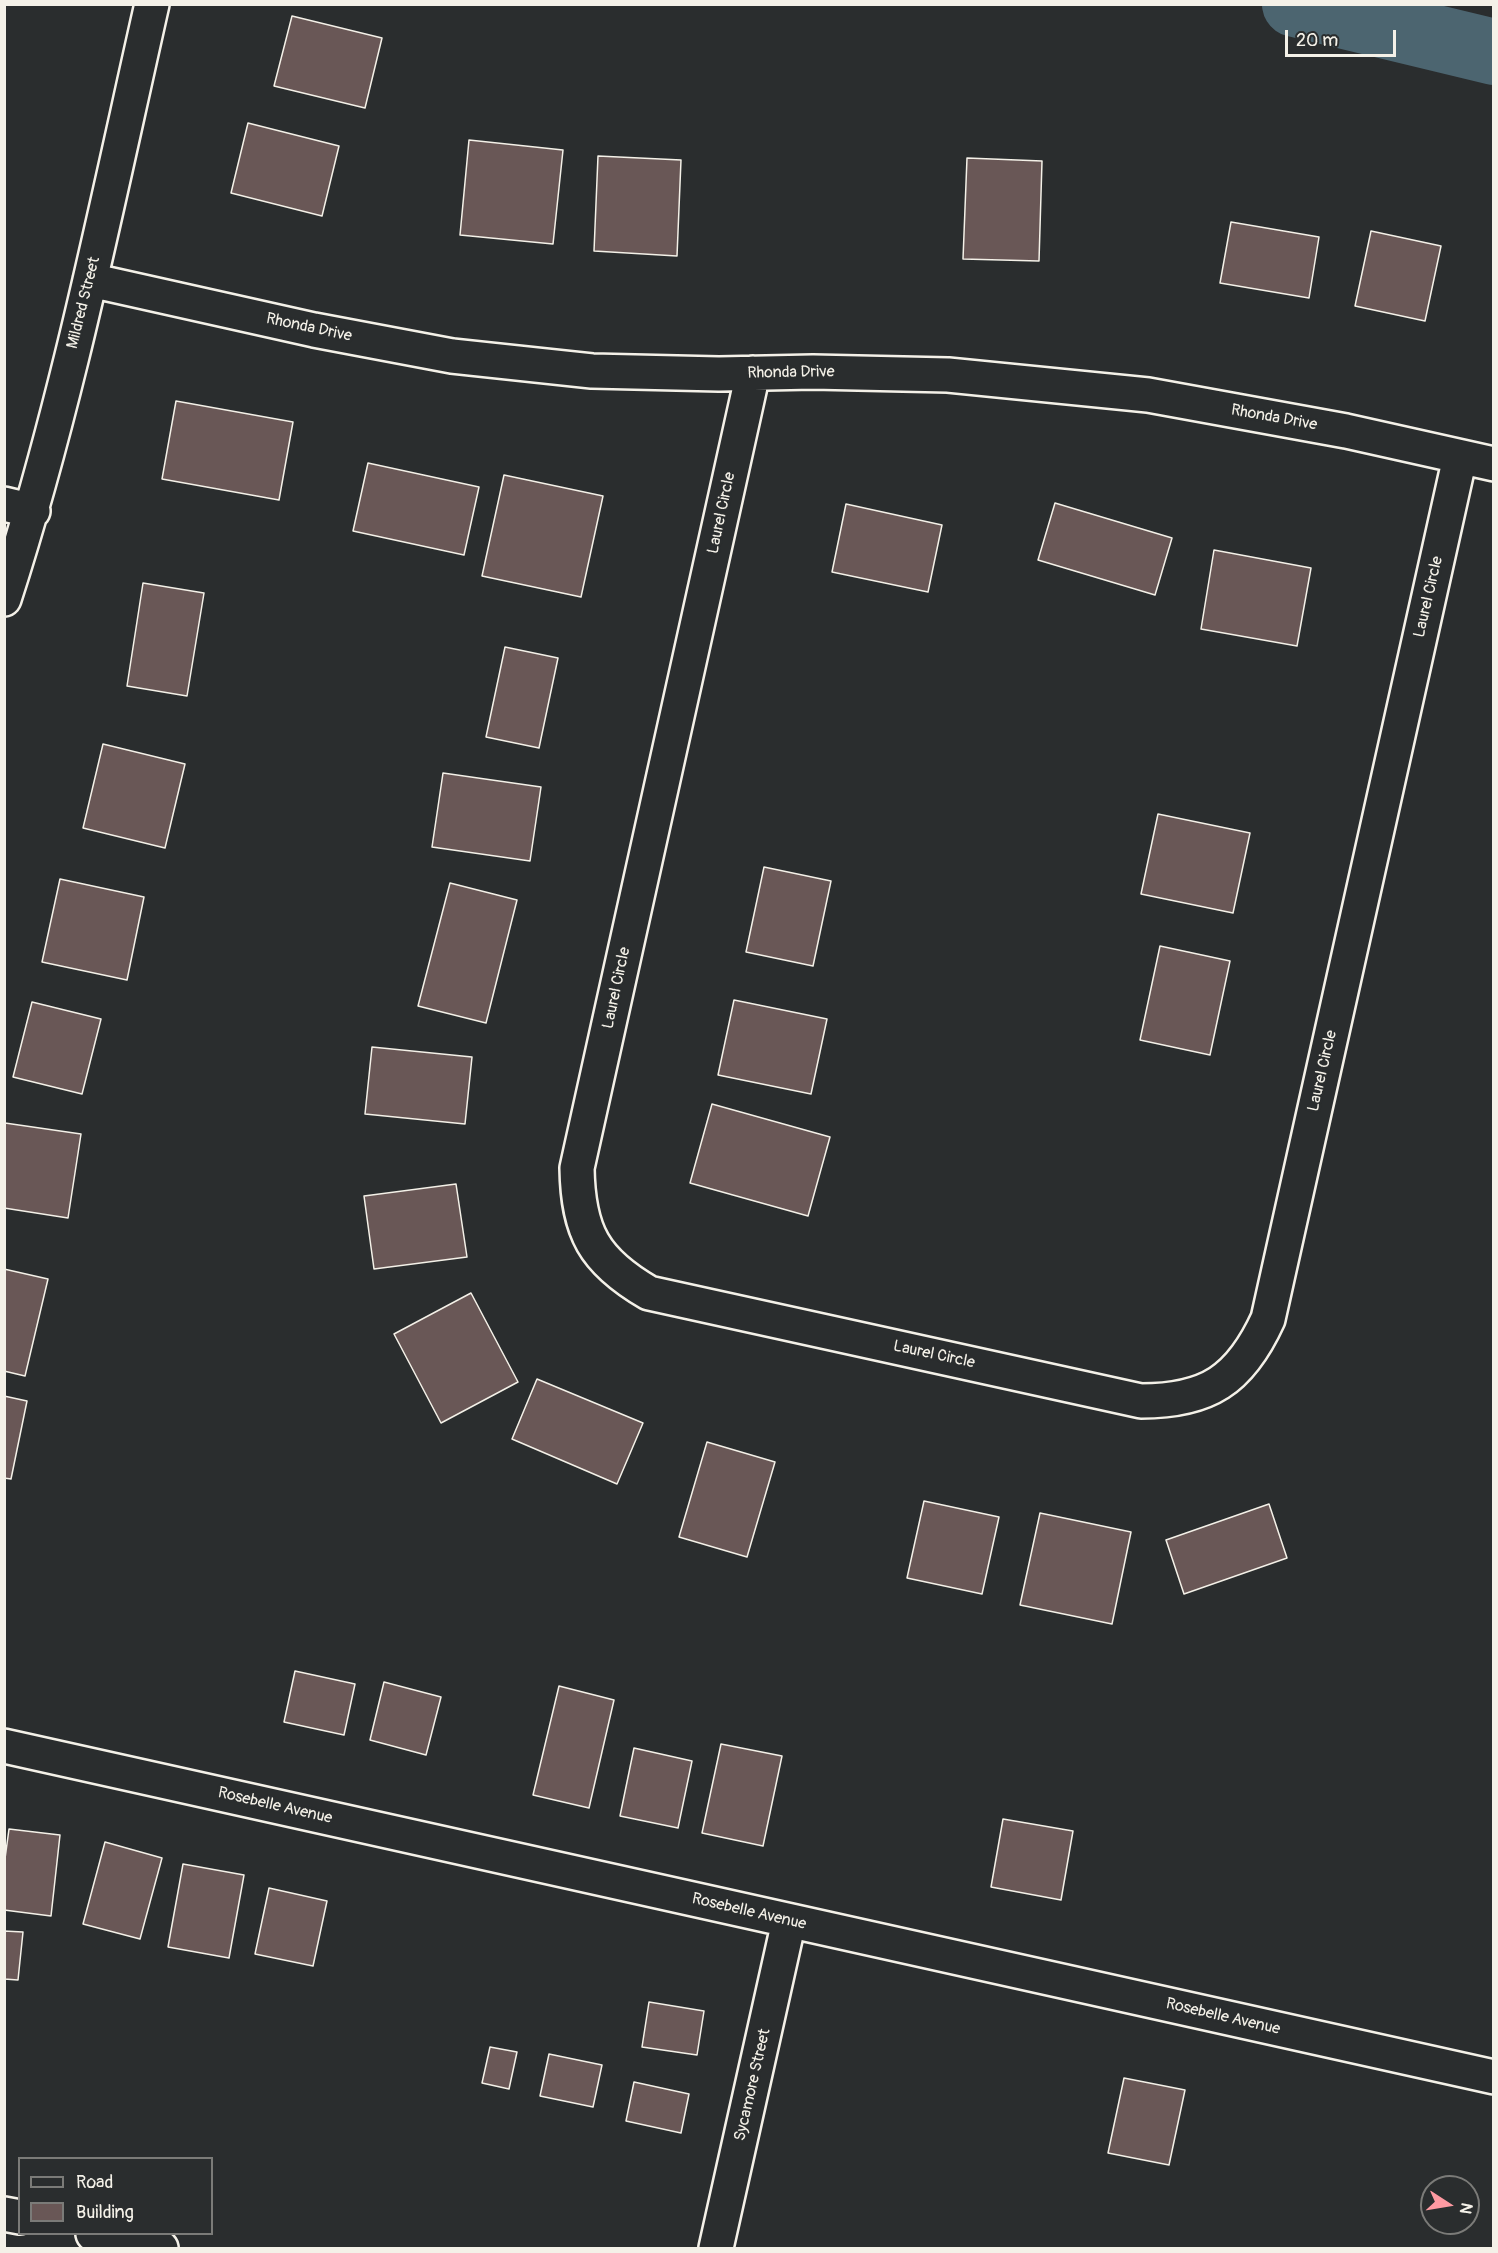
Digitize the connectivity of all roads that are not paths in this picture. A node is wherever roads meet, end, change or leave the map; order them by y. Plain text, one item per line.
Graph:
1 (152, 5) edge
2 (90, 280) junction
3 (753, 373) junction
4 (1460, 457) junction
5 (1494, 464) edge
6 (19, 508) edge
7 (4, 599) edge
8 (4, 1746) edge
9 (789, 1921) junction
10 (1494, 2078) edge
11 (98, 2235) edge
12 (161, 2248) edge
13 (716, 2248) edge

1 - 2 street, Mildred Street
2 - 3 street, Rhonda Drive
2 - 6 street, Mildred Street
3 - 4 street, Rhonda Drive
3 - 4 street, Laurel Circle
4 - 5 street, Rhonda Drive
6 - 7 street, Mildred Street
8 - 9 street, Rosebelle Avenue
9 - 10 street, Rosebelle Avenue
9 - 13 street, Sycamore Street
11 - 12 street

